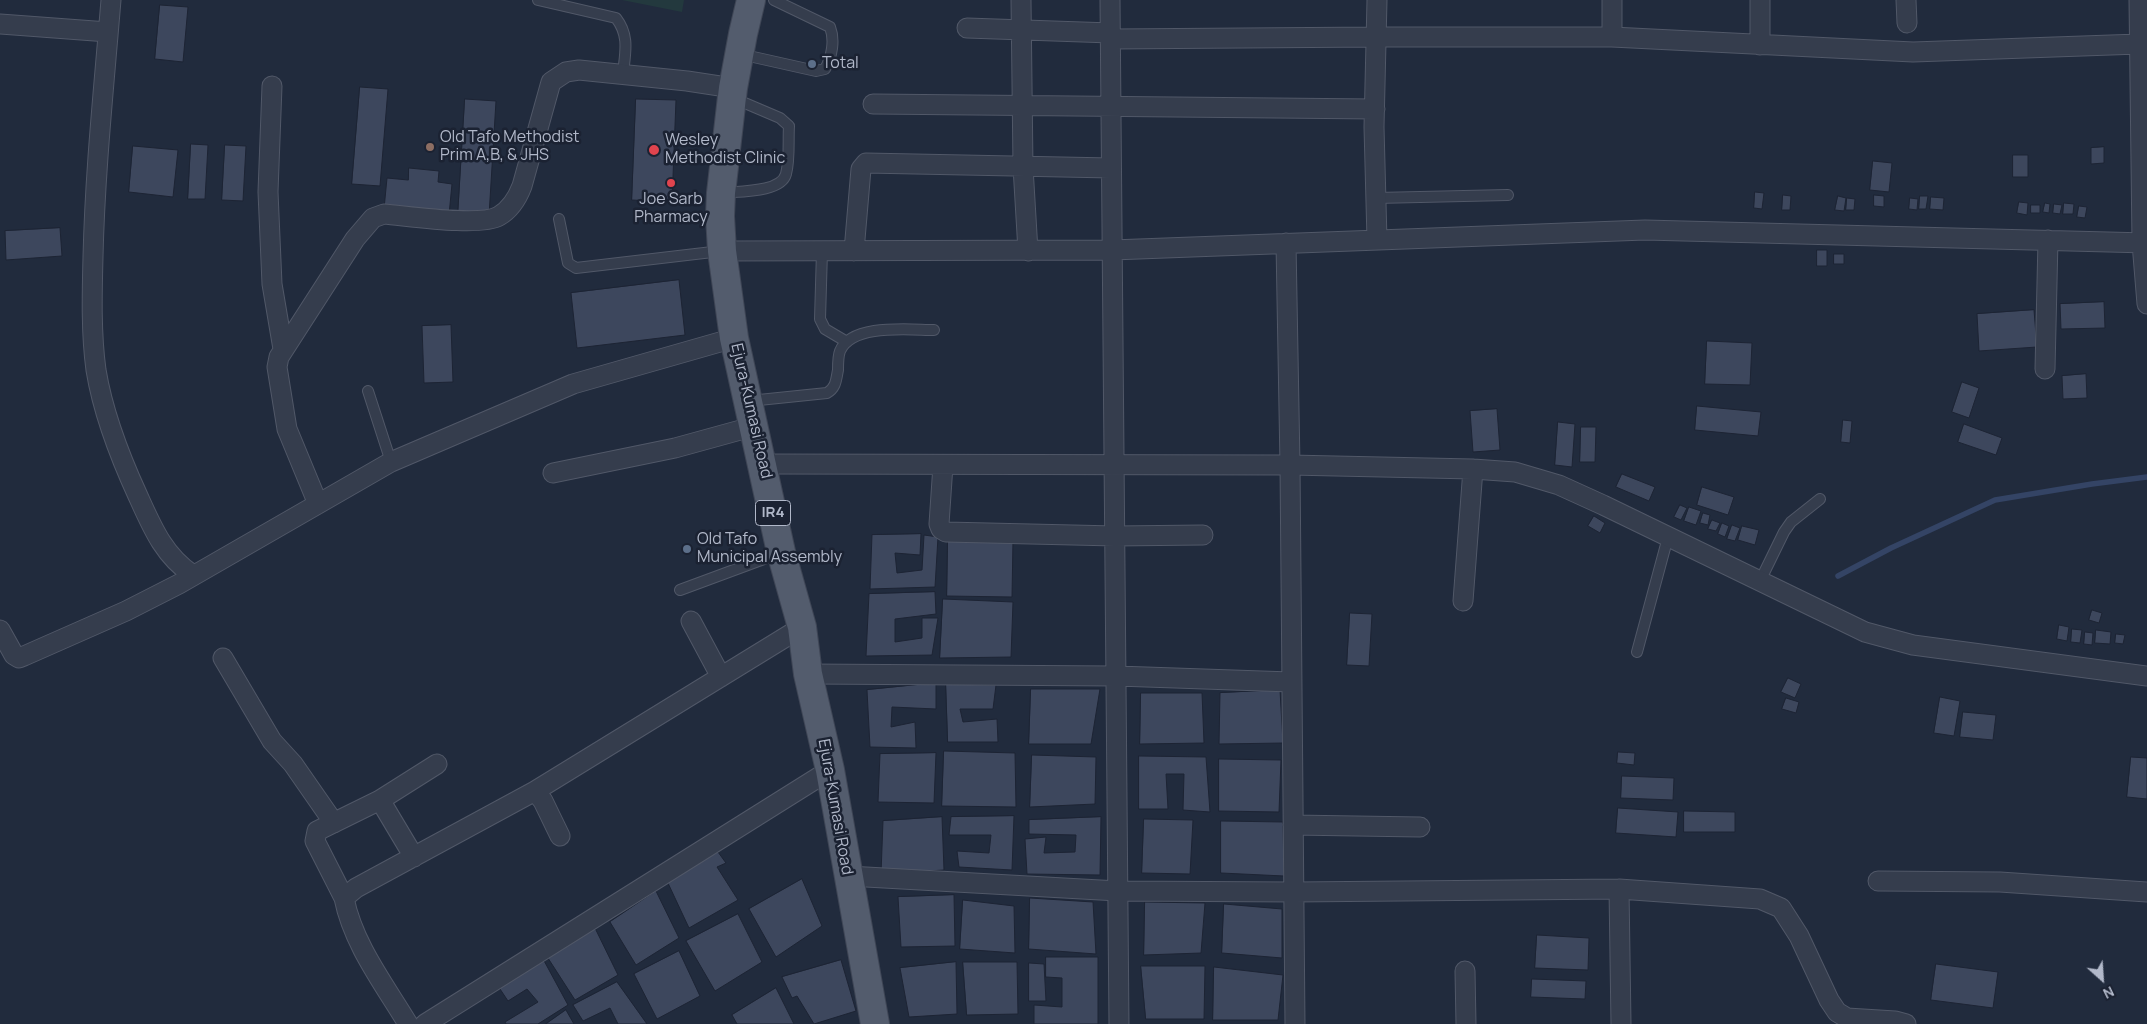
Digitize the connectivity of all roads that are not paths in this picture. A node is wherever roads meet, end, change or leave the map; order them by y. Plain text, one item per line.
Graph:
1 (111, 0) edge
2 (538, 0) edge
3 (751, 0) edge
4 (774, 0) edge
5 (1021, 0) edge
6 (1110, 0) edge
7 (1377, 0) edge
8 (1612, 0) edge
9 (1760, 0) edge
10 (1906, 0) edge
11 (2139, 0) edge
12 (1908, 23) dead end
13 (0, 24) edge
14 (967, 28) dead end
15 (1021, 31) junction
16 (108, 32) junction
17 (1111, 36) junction
18 (1376, 36) junction
19 (1612, 37) junction
20 (2139, 44) junction
21 (1760, 45) junction
22 (739, 54) junction
23 (623, 74) junction
24 (272, 86) dead end
25 (733, 93) junction
26 (873, 104) dead end
27 (1022, 104) junction
28 (1112, 106) junction
29 (1374, 109) junction
30 (1023, 167) junction
31 (1111, 168) junction
32 (721, 193) junction
33 (1508, 195) dead end
34 (1376, 198) junction
35 (559, 219) dead end
36 (1377, 240) junction
37 (2048, 240) junction
38 (1286, 243) junction
39 (2145, 243) edge
40 (1112, 250) junction
41 (722, 251) junction
42 (822, 251) junction
43 (854, 251) junction
44 (1028, 251) junction
45 (2147, 304) edge
46 (934, 330) dead end
47 (734, 338) junction
48 (847, 342) junction
49 (283, 349) junction
50 (2045, 369) dead end
51 (368, 391) dead end
52 (752, 413) junction
53 (391, 462) junction
54 (763, 464) junction
55 (943, 465) junction
56 (1115, 466) junction
57 (1290, 466) junction
58 (1473, 469) junction
59 (553, 473) dead end
60 (1820, 498) dead end
61 (318, 504) junction
62 (1203, 535) dead end
63 (1115, 536) junction
64 (1668, 537) junction
65 (781, 552) junction
66 (193, 575) junction
67 (1760, 581) junction
68 (680, 590) dead end
69 (1463, 601) dead end
70 (691, 621) dead end
71 (802, 627) junction
72 (0, 630) edge
73 (1637, 652) dead end
74 (223, 658) dead end
75 (808, 674) junction
76 (1117, 676) junction
77 (2147, 676) edge
78 (721, 677) junction
79 (1291, 682) junction
80 (437, 764) dead end
81 (830, 770) junction
82 (535, 791) junction
83 (380, 800) junction
84 (334, 823) junction
85 (1293, 825) junction
86 (1420, 827) dead end
87 (560, 836) dead end
88 (414, 857) junction
89 (848, 876) junction
90 (1878, 881) dead end
91 (1619, 889) junction
92 (1118, 891) junction
93 (1294, 892) junction
94 (2147, 892) edge
95 (344, 898) junction
96 (1465, 971) dead end
97 (408, 1024) edge
98 (425, 1024) edge
99 (875, 1024) edge
100 (1119, 1024) edge
101 (1295, 1024) edge
102 (1466, 1024) edge
103 (1622, 1024) edge
104 (1906, 1024) edge

1 - 16 street
2 - 23 lane
3 - 22 main road, Ejura-Kumasi Road / IR4
4 - 22 lane
5 - 15 street
6 - 17 street
7 - 18 street
8 - 19 street
9 - 21 street
10 - 12 street
11 - 20 street
13 - 16 street
14 - 15 street
15 - 17 street
15 - 27 street
16 - 66 street
17 - 18 street
17 - 28 street
18 - 19 street
18 - 29 street
19 - 21 street
20 - 21 street
20 - 39 street
22 - 25 main road, Ejura-Kumasi Road / IR4
23 - 25 street
23 - 49 street
24 - 49 street
25 - 32 main road, Ejura-Kumasi Road / IR4
25 - 32 lane
26 - 27 street
27 - 28 street
27 - 30 street
28 - 29 street
28 - 31 street
29 - 34 street
30 - 31 street
30 - 43 street
30 - 44 street
31 - 40 street
32 - 41 main road, Ejura-Kumasi Road / IR4
33 - 34 lane
34 - 36 street
35 - 41 lane
36 - 37 street
36 - 38 street
37 - 39 street
37 - 50 street
38 - 40 street
38 - 57 street
39 - 45 street
40 - 44 street
40 - 56 street
41 - 42 street
41 - 47 main road, Ejura-Kumasi Road / IR4
42 - 43 street
42 - 48 lane
43 - 44 street
46 - 48 lane
47 - 52 main road, Ejura-Kumasi Road / IR4
47 - 53 street
48 - 52 lane
49 - 61 street
51 - 53 lane
52 - 54 main road, Ejura-Kumasi Road / IR4
52 - 59 street
53 - 61 street
54 - 55 street
54 - 65 main road, Ejura-Kumasi Road / IR4
55 - 56 street
55 - 63 street
56 - 57 street
56 - 63 street
57 - 58 street
57 - 79 street
58 - 64 street
58 - 69 street
60 - 67 lane
61 - 66 street
62 - 63 street
63 - 76 street
64 - 67 street
64 - 73 lane
65 - 68 lane
65 - 71 main road, Ejura-Kumasi Road / IR4
66 - 72 street
67 - 77 street
70 - 78 street
71 - 75 main road, Ejura-Kumasi Road / IR4
71 - 78 street
74 - 84 street
75 - 76 street
75 - 81 main road, Ejura-Kumasi Road / IR4
76 - 79 street
76 - 92 street
78 - 82 street
79 - 85 street
80 - 83 street
81 - 89 main road, Ejura-Kumasi Road / IR4
81 - 98 street
82 - 87 street
82 - 88 street
83 - 84 street
83 - 88 street
84 - 95 street
85 - 86 street
85 - 93 street
88 - 95 street
89 - 92 street
89 - 99 main road, Ejura-Kumasi Road / IR4
90 - 94 street
91 - 93 street
91 - 103 street
91 - 104 street
92 - 93 street
92 - 100 street
93 - 101 street
95 - 97 street
96 - 102 street

